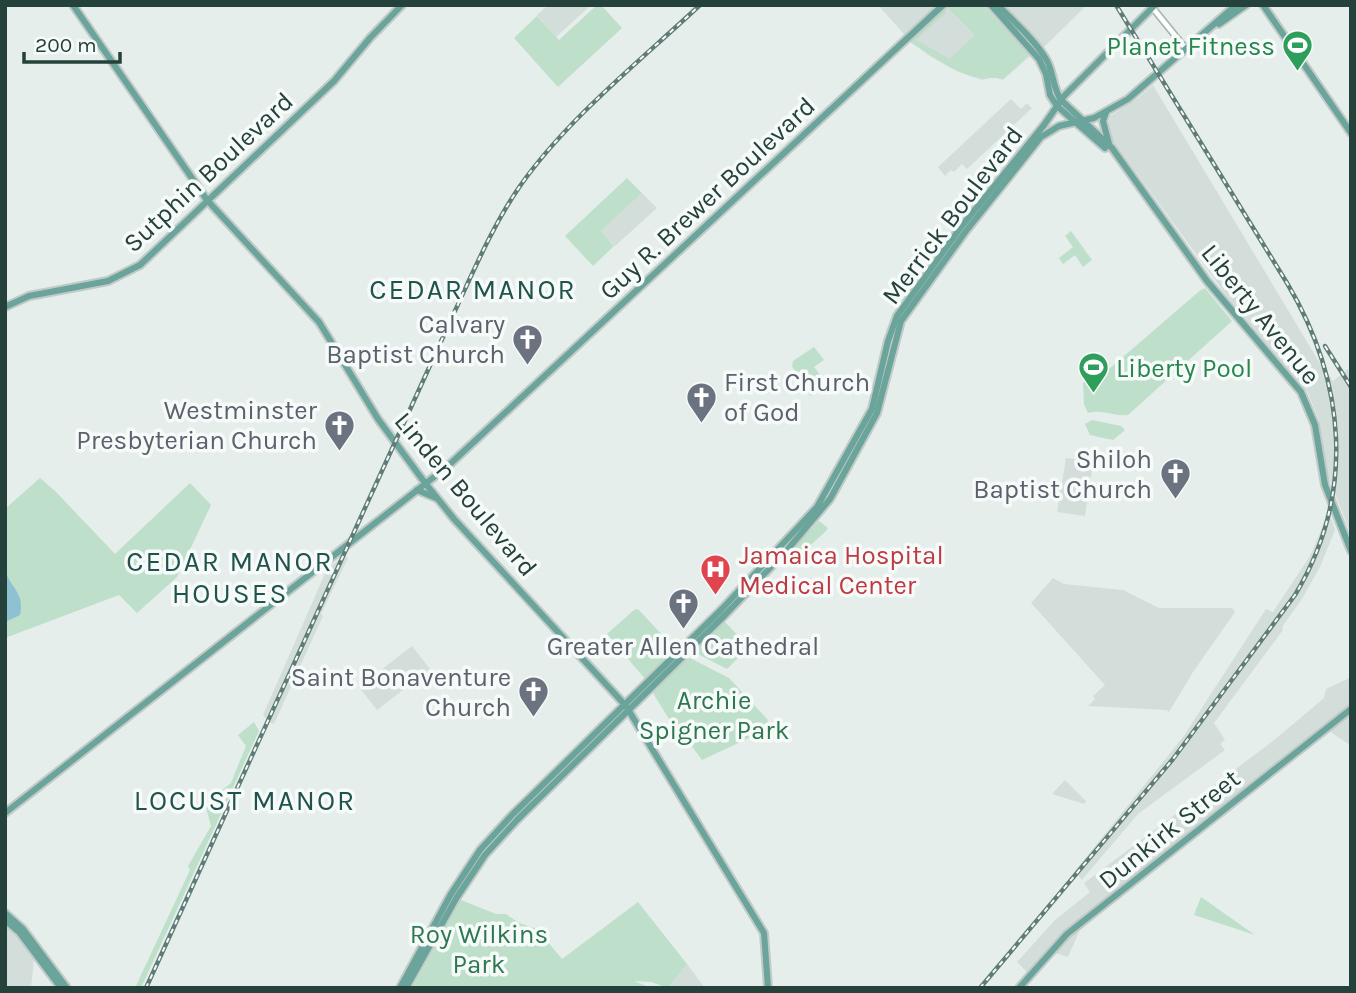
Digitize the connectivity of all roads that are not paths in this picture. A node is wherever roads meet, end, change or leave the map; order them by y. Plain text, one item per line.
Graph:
1 (73, 5) edge
2 (402, 5) edge
3 (943, 5) edge
4 (991, 5) edge
5 (998, 5) edge
6 (1246, 5) edge
7 (1263, 5) edge
8 (1153, 6) edge
9 (1234, 6) edge
10 (1214, 26) junction
11 (1186, 50) junction
12 (1059, 103) junction
13 (1106, 112) junction
14 (1083, 121) junction
15 (1074, 123) junction
16 (1351, 133) edge
17 (1110, 146) junction
18 (1118, 157) junction
19 (207, 200) junction
20 (5, 307) edge
21 (425, 484) junction
22 (417, 490) junction
23 (438, 499) junction
24 (1351, 551) edge
25 (627, 709) junction
26 (1351, 709) edge
27 (5, 813) edge
28 (514, 818) junction
29 (5, 913) edge
30 (5, 919) edge
31 (28, 940) junction
32 (61, 988) edge
33 (67, 988) edge
34 (400, 988) edge
35 (406, 988) edge
36 (768, 988) edge
37 (1019, 988) edge

1 - 19 main road, Linden Boulevard
2 - 19 main road, Sutphin Boulevard
3 - 21 main road, Guy R. Brewer Boulevard
4 - 12 main road, Liberty Avenue
5 - 12 main road, Liberty Avenue
6 - 10 main road
7 - 16 main road
8 - 11 street
8 - 12 main road, Merrick Boulevard
9 - 10 main road
10 - 11 main road, Merrick Boulevard
11 - 13 main road, Merrick Boulevard
12 - 14 main road, Liberty Avenue
12 - 15 main road, Liberty Avenue
12 - 25 main road, Merrick Boulevard
13 - 14 main road, Merrick Boulevard
13 - 17 main road
14 - 15 main road, Merrick Boulevard
14 - 17 main road, Liberty Avenue
15 - 18 main road, Liberty Avenue
15 - 25 main road, Merrick Boulevard
17 - 18 main road, Liberty Avenue
18 - 24 main road, Liberty Avenue
19 - 20 main road, Sutphin Boulevard
19 - 21 main road, Linden Boulevard
21 - 22 main road, Guy R. Brewer Boulevard
21 - 23 main road, Linden Boulevard
22 - 23 main road
22 - 27 main road, Guy R. Brewer Boulevard
23 - 25 main road, Linden Boulevard
25 - 28 main road, Merrick Boulevard
25 - 36 main road, Linden Boulevard
26 - 37 main road, Dunkirk Street
28 - 34 main road, Merrick Boulevard
28 - 35 main road, Merrick Boulevard
29 - 31 main road
30 - 31 main road
31 - 32 main road
31 - 33 main road

